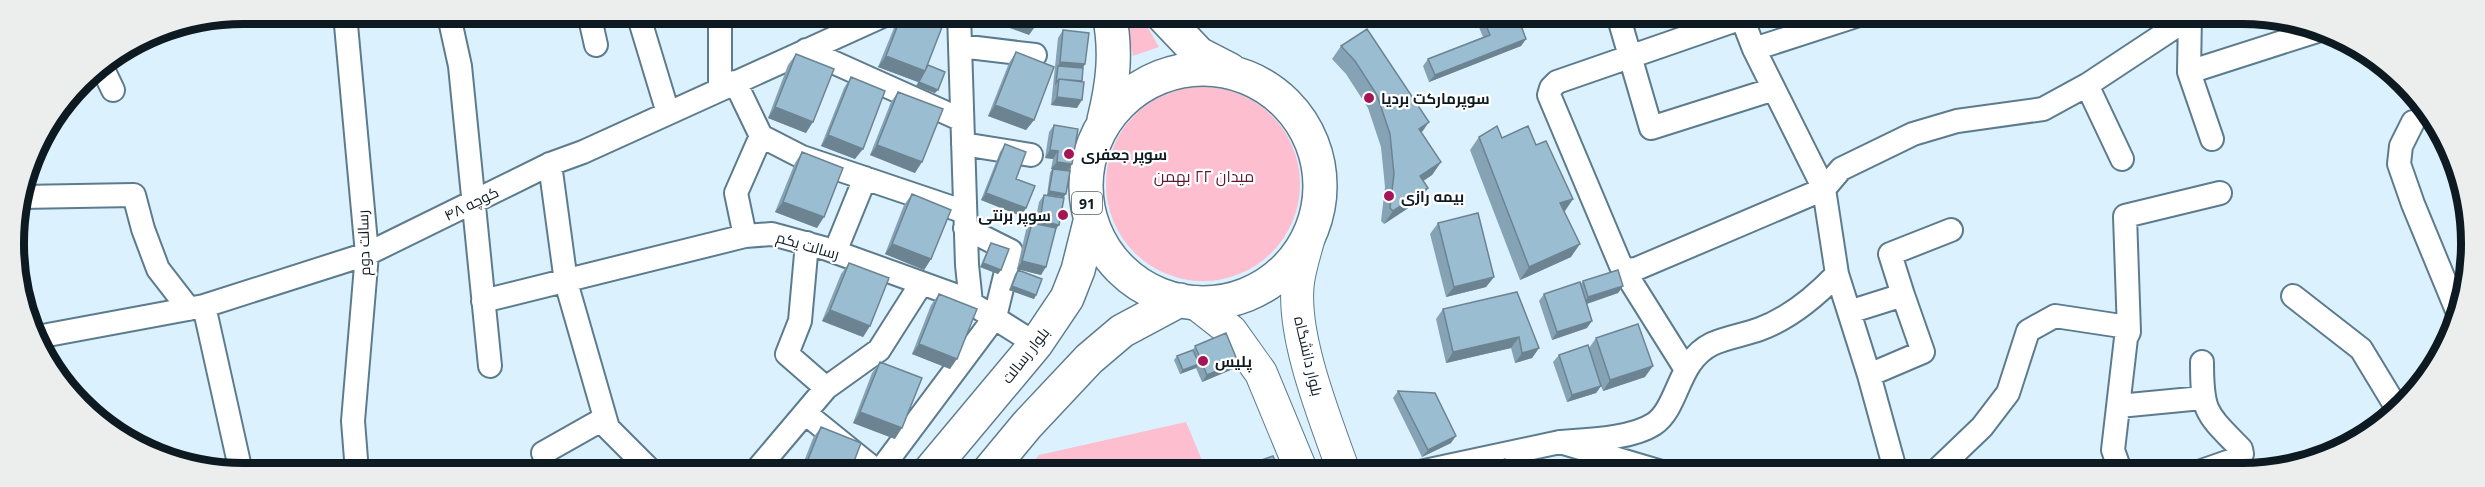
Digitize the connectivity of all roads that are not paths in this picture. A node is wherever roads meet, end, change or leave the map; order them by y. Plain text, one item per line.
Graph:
1 (346, 24) edge
2 (453, 24) edge
3 (591, 24) edge
4 (641, 24) edge
5 (721, 24) edge
6 (864, 24) edge
7 (959, 24) edge
8 (1111, 24) edge
9 (1170, 24) edge
10 (1621, 24) edge
11 (1720, 24) edge
12 (1745, 24) edge
13 (1831, 24) edge
14 (2178, 24) edge
15 (2190, 24) edge
16 (2307, 34) edge
17 (596, 45) dead end
18 (960, 46) junction
19 (1754, 49) junction
20 (806, 50) junction
21 (1035, 55) dead end
22 (1631, 57) junction
23 (1231, 71) junction
24 (2189, 72) junction
25 (105, 73) edge
26 (2087, 85) junction
27 (727, 86) junction
28 (1774, 89) junction
29 (113, 90) dead end
30 (669, 112) junction
31 (962, 120) junction
32 (1104, 120) junction
33 (2413, 122) dead end
34 (761, 136) junction
35 (2212, 139) dead end
36 (963, 144) junction
37 (1031, 156) dead end
38 (2122, 159) dead end
39 (550, 164) junction
40 (865, 178) junction
41 (1824, 189) junction
42 (2220, 193) dead end
43 (29, 197) edge
44 (472, 202) junction
45 (965, 220) junction
46 (1090, 222) junction
47 (1952, 230) dead end
48 (745, 236) junction
49 (1309, 237) junction
50 (807, 243) junction
51 (836, 252) junction
52 (367, 254) junction
53 (1621, 266) junction
54 (1837, 274) junction
55 (566, 282) junction
56 (921, 284) junction
57 (1903, 295) junction
58 (2293, 296) dead end
59 (483, 301) junction
60 (1187, 301) junction
61 (2453, 302) edge
62 (971, 303) junction
63 (197, 308) junction
64 (1849, 312) junction
65 (994, 317) junction
66 (2129, 332) junction
67 (45, 336) edge
68 (1036, 344) junction
69 (2202, 362) dead end
70 (490, 366) dead end
71 (1685, 368) junction
72 (1869, 375) junction
73 (825, 388) junction
74 (2202, 398) junction
75 (2393, 402) edge
76 (2119, 406) junction
77 (804, 413) junction
78 (604, 418) junction
79 (1560, 442) junction
80 (543, 453) dead end
81 (239, 463) edge
82 (356, 463) edge
83 (643, 463) edge
84 (762, 463) edge
85 (867, 463) edge
86 (885, 463) edge
87 (937, 463) edge
88 (995, 463) edge
89 (1298, 463) edge
90 (1341, 463) edge
91 (1462, 463) edge
92 (1634, 463) edge
93 (1893, 463) edge
94 (1945, 463) edge
95 (2118, 463) edge
96 (2243, 463) edge

1 - 52 street, رسالت دوم
2 - 44 street
3 - 17 street
4 - 30 street
5 - 27 street
6 - 20 street, کوچه ۴۸
7 - 18 street
8 - 32 main road, 91
9 - 23 main road, 91
10 - 22 street
11 - 22 street
12 - 19 street
13 - 19 street
14 - 26 street
15 - 24 street
16 - 24 street
18 - 21 street
18 - 31 street
19 - 28 street
20 - 27 street, کوچه ۴۸
20 - 31 street
22 - 28 street
22 - 53 street
23 - 32 main road, 91
23 - 49 main road, 91
24 - 35 street
25 - 29 street
26 - 38 street
26 - 41 street
27 - 30 street, کوچه ۴۸
27 - 34 street
28 - 41 street
30 - 39 street, کوچه ۴۸
31 - 36 street
32 - 46 main road, 91
33 - 61 street
34 - 40 street
34 - 48 street
36 - 37 street
36 - 45 street
39 - 44 street, کوچه ۴۸
39 - 55 street
40 - 45 street
40 - 51 street
41 - 53 street
41 - 54 street
42 - 66 street
43 - 63 street
44 - 52 street, کوچه ۴۸
44 - 59 street
45 - 62 street
45 - 65 street
46 - 60 main road, 91
46 - 68 main road, بلوار رسالت / 91
47 - 57 street
48 - 50 street, رسالت یکم
48 - 55 street, رسالت یکم
49 - 60 main road, 91
49 - 90 main road, بلوار دانشگاه
50 - 51 street, رسالت یکم
50 - 73 street
51 - 56 street, رسالت یکم
52 - 63 street, کوچه ۴۸
52 - 82 street, رسالت دوم
53 - 71 street
54 - 64 street
54 - 71 street
55 - 59 street, رسالت یکم
55 - 78 street
56 - 62 street, رسالت یکم
56 - 73 street
57 - 64 street
57 - 72 street
58 - 75 street
59 - 70 street
60 - 88 main road, 91
60 - 89 main road
62 - 65 street, رسالت یکم
63 - 67 street, کوچه ۴۸
63 - 81 street
64 - 72 street
65 - 68 street, رسالت یکم
65 - 86 street
66 - 76 street
66 - 94 street
68 - 87 main road, بلوار رسالت / 91
69 - 74 street
71 - 79 street
72 - 93 street
73 - 77 street
74 - 76 street
74 - 96 street
76 - 95 street
77 - 84 street
77 - 85 street
78 - 80 street
78 - 83 street
79 - 91 street
79 - 92 street

